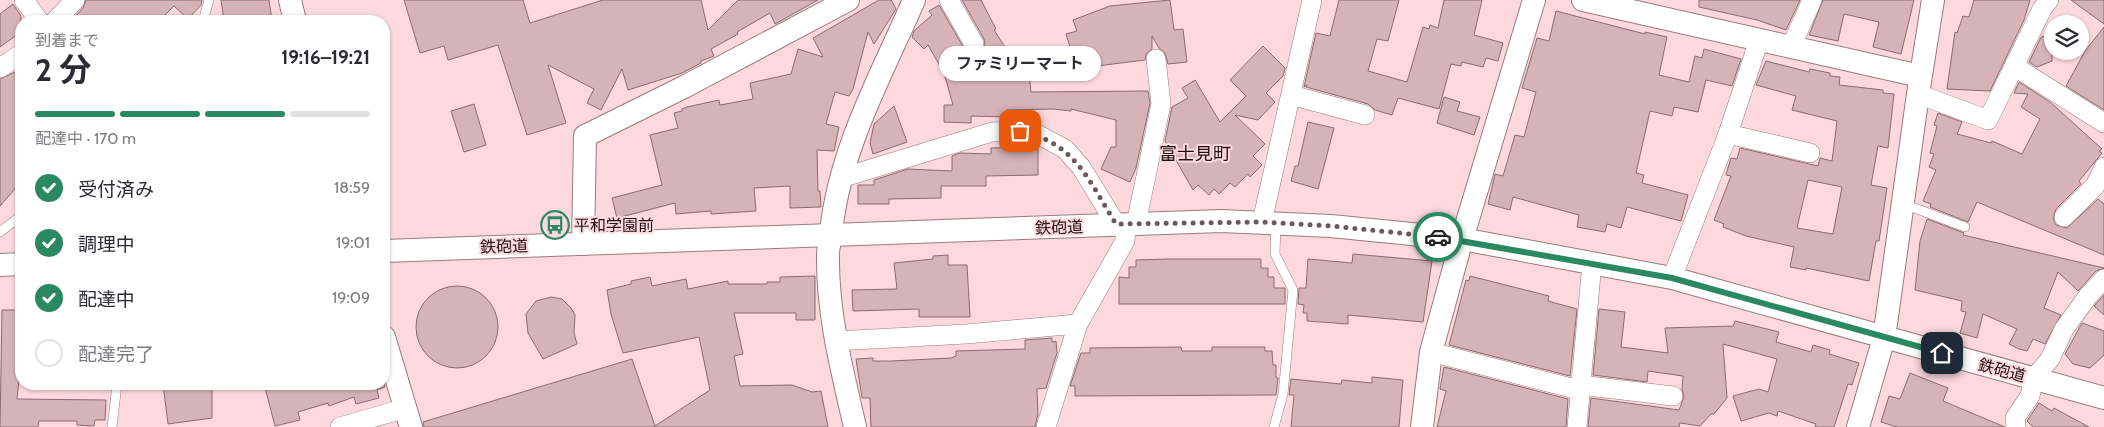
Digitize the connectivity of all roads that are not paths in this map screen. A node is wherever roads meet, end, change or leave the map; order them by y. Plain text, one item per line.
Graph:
1 (24, 0) edge
2 (75, 0) edge
3 (209, 0) edge
4 (290, 0) edge
5 (848, 0) edge
6 (914, 0) edge
7 (949, 0) edge
8 (1312, 0) edge
9 (1534, 0) edge
10 (1583, 0) edge
11 (1812, 0) edge
12 (1933, 0) edge
13 (2049, 0) edge
14 (35, 15) edge
15 (61, 15) edge
16 (205, 15) edge
17 (294, 15) edge
18 (1759, 40) junction
19 (974, 44) dead end
20 (1791, 48) junction
21 (15, 58) edge
22 (1156, 59) dead end
23 (2014, 66) junction
24 (0, 68) edge
25 (1919, 85) junction
26 (1291, 95) junction
27 (1365, 115) dead end
28 (2104, 123) edge
29 (1728, 134) junction
30 (1810, 153) dead end
31 (2104, 167) edge
32 (841, 178) junction
33 (1904, 204) junction
34 (2064, 217) dead end
35 (15, 221) edge
36 (1269, 222) junction
37 (1126, 224) junction
38 (1966, 227) dead end
39 (0, 232) edge
40 (831, 235) junction
41 (1462, 240) junction
42 (584, 244) junction
43 (390, 251) edge
44 (1592, 263) junction
45 (0, 264) edge
46 (15, 264) edge
47 (1672, 278) junction
48 (2104, 279) edge
49 (1078, 324) junction
50 (1884, 338) junction
51 (836, 341) junction
52 (1431, 352) junction
53 (390, 357) edge
54 (2034, 378) junction
55 (1580, 388) junction
56 (116, 390) edge
57 (1673, 396) dead end
58 (2104, 398) edge
59 (408, 418) edge
60 (112, 427) edge
61 (340, 427) edge
62 (855, 427) edge
63 (1046, 427) edge
64 (1274, 427) edge
65 (1422, 427) edge
66 (1577, 427) edge
67 (1858, 427) edge
68 (2016, 427) edge

1 - 14 street
2 - 15 street
3 - 16 lane
4 - 17 street
5 - 42 street
6 - 32 street
7 - 19 street
8 - 26 street
9 - 41 street
10 - 18 street
11 - 20 street
12 - 25 street
13 - 23 street
18 - 20 street
18 - 29 street
20 - 25 street
21 - 24 street
22 - 37 street
23 - 25 street
23 - 28 street
25 - 33 street
26 - 27 street
26 - 36 street
29 - 30 street
29 - 47 street
31 - 34 street
32 - 37 street
32 - 40 street
33 - 38 lane
33 - 50 street
35 - 39 lane
36 - 37 street, 鉄砲道
36 - 41 street, 鉄砲道
36 - 64 lane
37 - 40 street, 鉄砲道
37 - 49 street
40 - 42 street, 鉄砲道
40 - 51 street
41 - 44 street, 鉄砲道
41 - 52 street
42 - 43 street, 鉄砲道
44 - 47 street, 鉄砲道
44 - 55 street
45 - 46 street
47 - 50 street, 鉄砲道
48 - 54 street
49 - 51 street
49 - 63 street
50 - 54 street, 鉄砲道
50 - 67 street
51 - 62 street
52 - 55 street
52 - 65 street
53 - 59 street
54 - 58 street, 鉄砲道
54 - 68 street
55 - 57 street
55 - 66 street
56 - 60 lane
59 - 61 street

